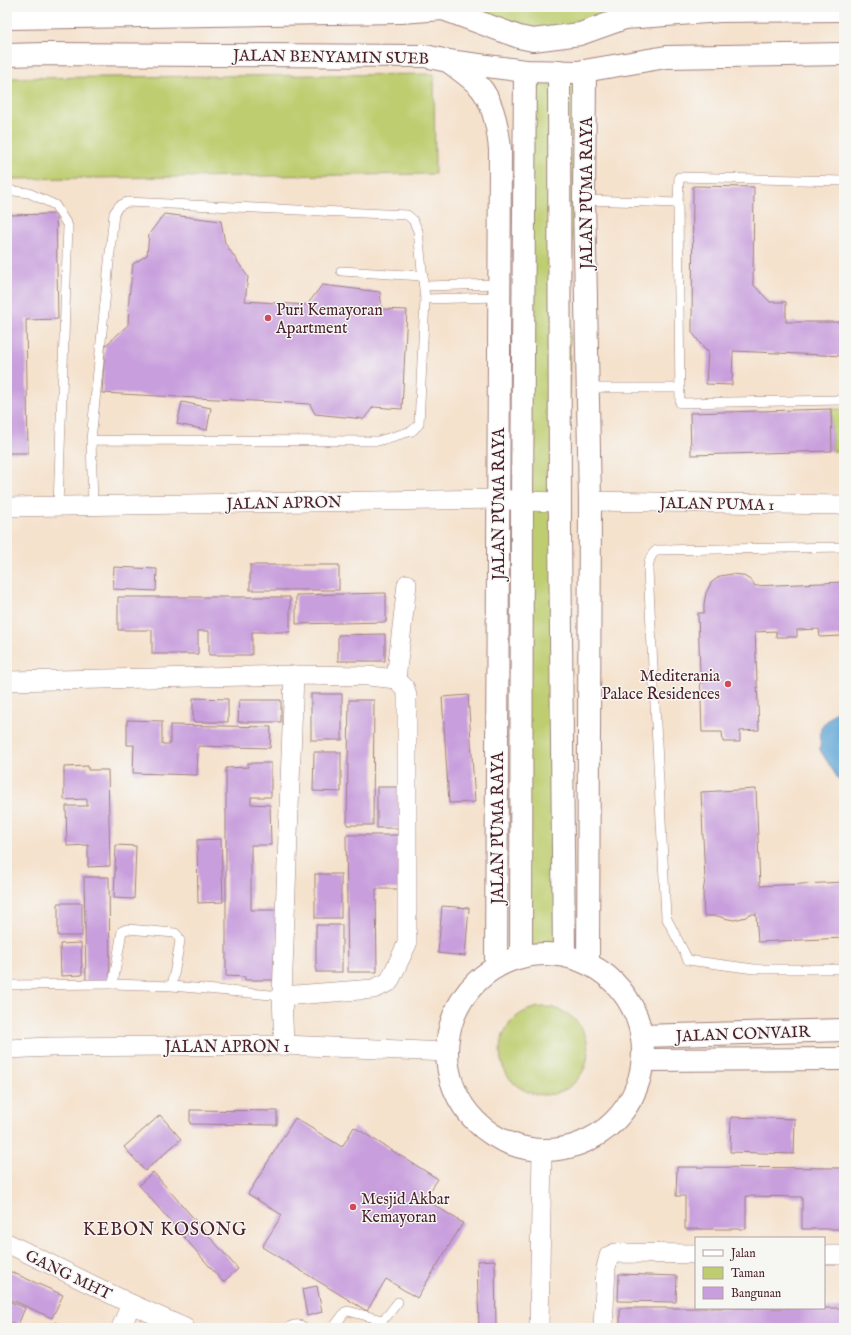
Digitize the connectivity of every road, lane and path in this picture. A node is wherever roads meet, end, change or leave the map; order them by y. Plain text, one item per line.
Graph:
1 (604, 7) edge
2 (444, 8) edge
3 (819, 10) junction
4 (844, 10) edge
5 (7, 18) edge
6 (625, 18) junction
7 (844, 18) edge
8 (844, 54) edge
9 (7, 55) edge
10 (448, 61) junction
11 (525, 71) junction
12 (559, 71) junction
13 (585, 72) junction
14 (844, 181) edge
15 (7, 190) edge
16 (584, 200) junction
17 (678, 203) junction
18 (341, 271) dead end
19 (423, 276) junction
20 (424, 286) junction
21 (500, 290) junction
22 (425, 299) junction
23 (588, 388) junction
24 (680, 388) junction
25 (844, 400) edge
26 (91, 440) junction
27 (499, 499) junction
28 (522, 501) junction
29 (590, 501) junction
30 (560, 502) junction
31 (844, 505) edge
32 (58, 506) junction
33 (93, 506) junction
34 (7, 507) edge
35 (844, 547) edge
36 (407, 584) dead end
37 (294, 675) junction
38 (396, 679) junction
39 (7, 681) edge
40 (564, 955) junction
41 (521, 956) junction
42 (588, 963) junction
43 (496, 967) junction
44 (844, 969) edge
45 (113, 984) junction
46 (7, 985) edge
47 (172, 986) junction
48 (282, 996) junction
49 (844, 1030) edge
50 (642, 1036) junction
51 (284, 1045) junction
52 (7, 1049) edge
53 (447, 1052) junction
54 (844, 1059) edge
55 (643, 1060) junction
56 (542, 1150) junction
57 (7, 1243) edge
58 (695, 1254) edge
59 (825, 1255) edge
60 (844, 1255) edge
61 (398, 1302) dead end
62 (131, 1304) junction
63 (121, 1328) edge
64 (185, 1328) edge
65 (288, 1328) edge
66 (305, 1328) edge
67 (333, 1328) edge
68 (539, 1328) edge
69 (604, 1328) edge

1 - 6 street
2 - 5 street
2 - 6 street
3 - 4 street
3 - 6 street
3 - 7 street
8 - 13 street, JALAN BENYAMIN SUEB
9 - 10 street, JALAN BENYAMIN SUEB
10 - 11 street, JALAN BENYAMIN SUEB
10 - 21 street, JALAN PUMA RAYA
11 - 12 street, JALAN BENYAMIN SUEB
11 - 28 street, JALAN PUMA RAYA
12 - 13 street, JALAN BENYAMIN SUEB
12 - 30 street, JALAN PUMA RAYA
13 - 16 street, JALAN PUMA RAYA
14 - 17 lane
15 - 32 lane
16 - 17 lane
16 - 23 street, JALAN PUMA RAYA
17 - 24 lane
18 - 19 lane
19 - 20 lane
19 - 26 lane
20 - 21 lane
20 - 22 lane
21 - 22 lane
21 - 27 street, JALAN PUMA RAYA
22 - 26 lane
23 - 24 lane
23 - 29 street, JALAN PUMA RAYA
24 - 25 lane
26 - 33 lane
27 - 28 street, JALAN APRON
27 - 33 street, JALAN APRON
27 - 43 street, JALAN PUMA RAYA
28 - 30 street, JALAN APRON
28 - 41 street, JALAN PUMA RAYA
29 - 31 street, JALAN PUMA 1
29 - 42 street, JALAN PUMA RAYA
30 - 40 street, JALAN PUMA RAYA
32 - 33 street, JALAN APRON
32 - 34 street, JALAN APRON
35 - 44 lane
36 - 38 street
37 - 38 street
37 - 39 street
37 - 48 street
38 - 48 street
40 - 41 street
40 - 42 street
41 - 43 street
42 - 50 street
43 - 53 street
45 - 46 lane
45 - 47 lane
45 - 47 lane
47 - 48 lane
48 - 51 street
49 - 50 street, JALAN CONVAIR
50 - 55 street
51 - 52 street, JALAN APRON 1
51 - 53 street, JALAN APRON 1
53 - 56 street
54 - 55 street, JALAN CONVAIR
55 - 56 street
56 - 68 street
57 - 62 street, GANG MHT
58 - 69 street
59 - 60 street
61 - 67 lane
62 - 63 street, GANG MHT
62 - 64 street, GANG MHT
65 - 66 lane

